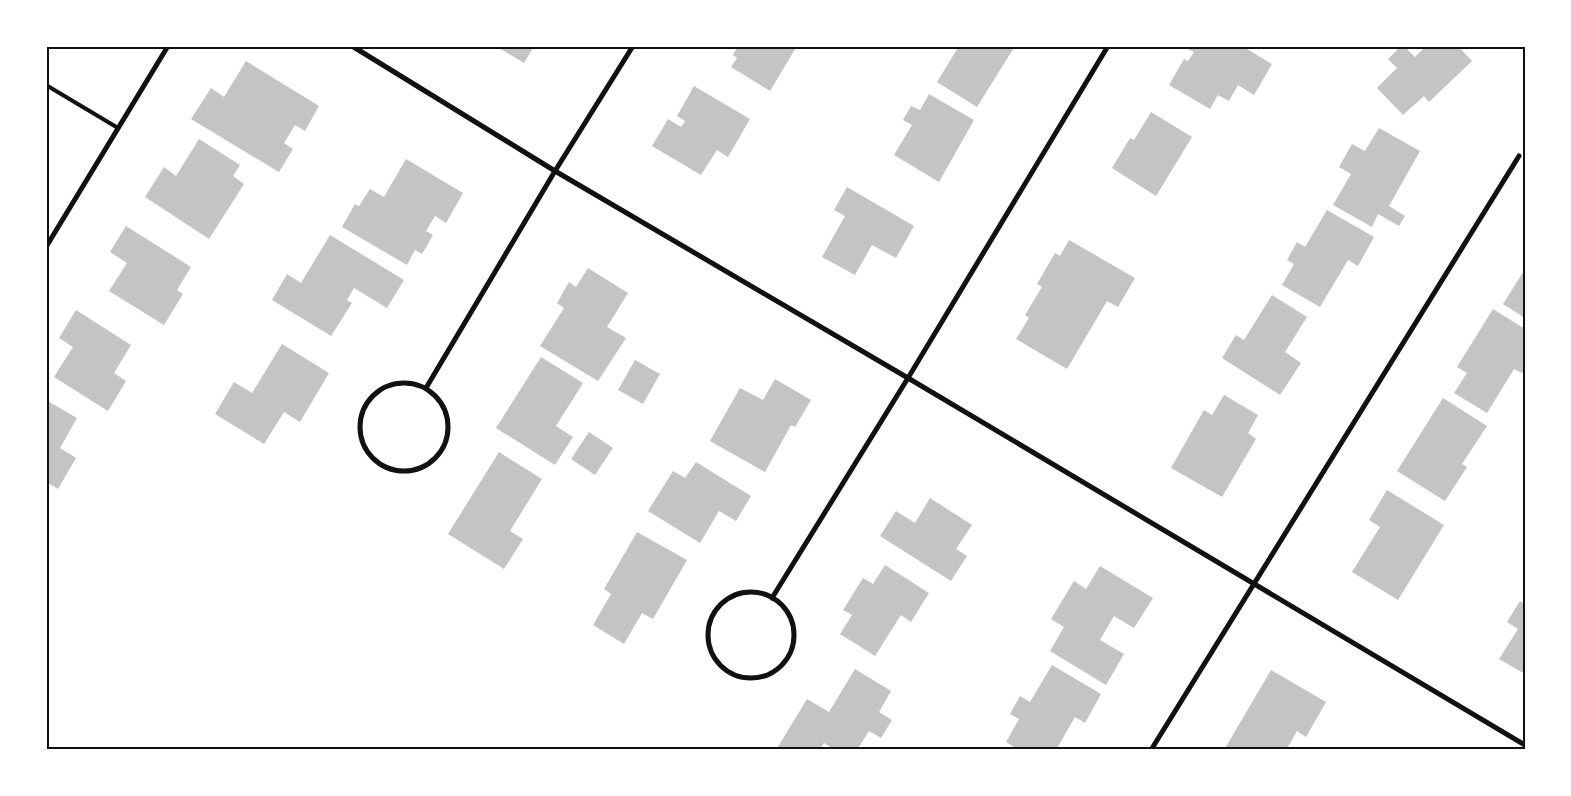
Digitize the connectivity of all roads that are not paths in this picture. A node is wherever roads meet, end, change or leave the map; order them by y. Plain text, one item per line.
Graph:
1 (168, 46) edge
2 (352, 46) edge
3 (633, 46) edge
4 (1108, 46) edge
5 (46, 85) edge
6 (118, 128) junction
7 (1519, 156) dead end
8 (555, 171) junction
9 (46, 247) edge
10 (908, 378) junction
11 (426, 388) junction
12 (1254, 584) junction
13 (772, 598) junction
14 (1525, 745) edge
15 (1152, 750) edge

1 - 6 street
2 - 8 street
3 - 8 street
4 - 10 street
5 - 6 lane
6 - 9 street
7 - 12 street
8 - 10 street
8 - 11 street
10 - 12 street
10 - 13 street
11 - 11 street
12 - 14 street
12 - 15 street
13 - 13 street

